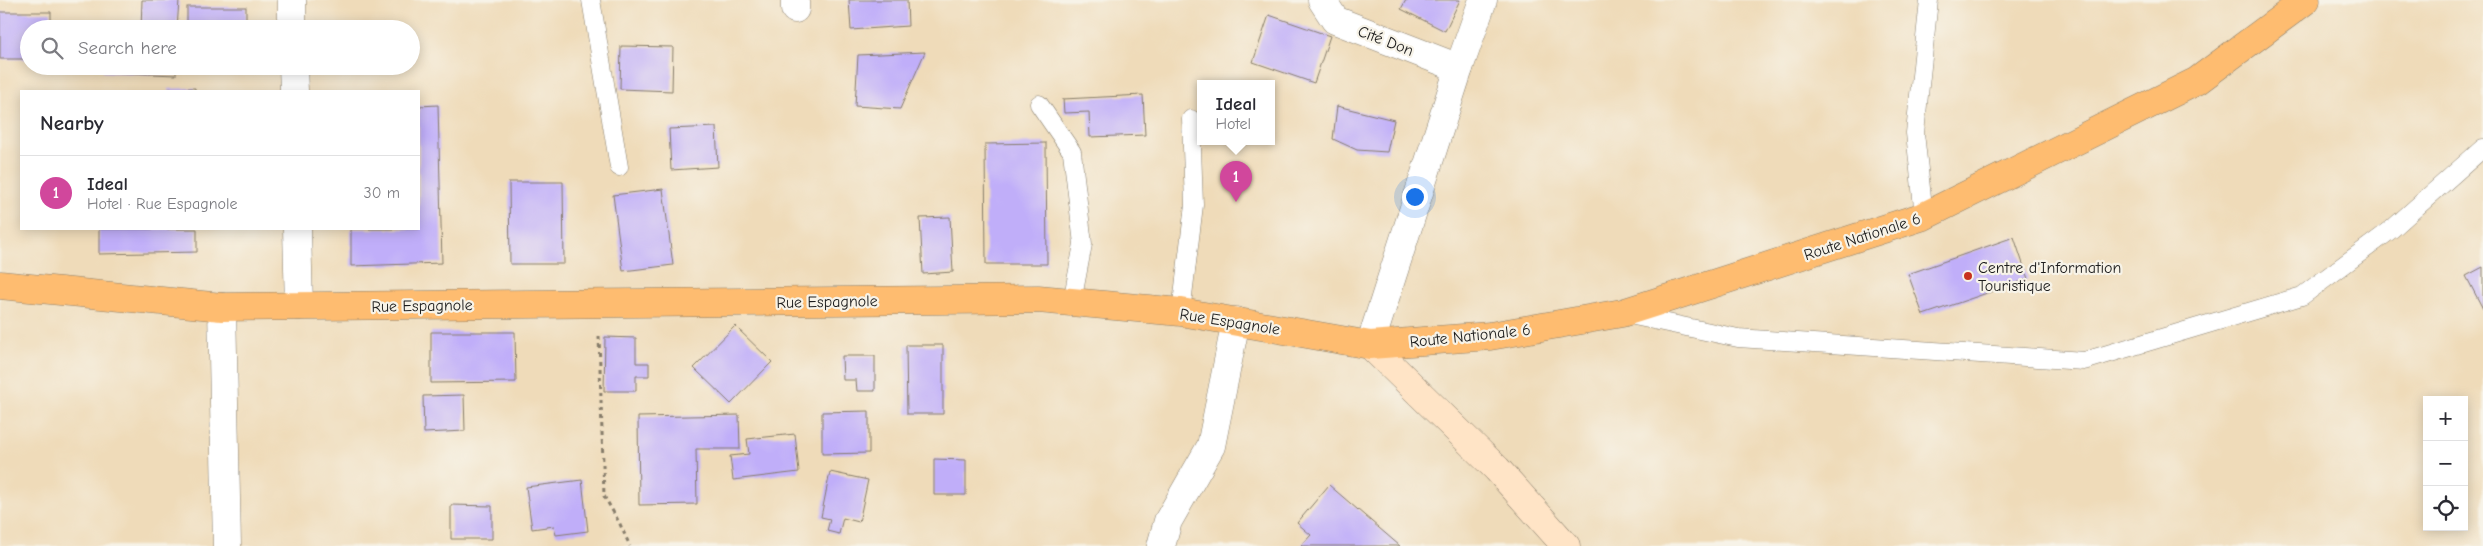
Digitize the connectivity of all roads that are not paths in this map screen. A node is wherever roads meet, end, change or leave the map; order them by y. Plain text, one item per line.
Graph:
1 (292, 0) edge
2 (592, 0) edge
3 (1322, 0) edge
4 (1483, 0) edge
5 (1929, 0) edge
6 (2306, 0) edge
7 (292, 20) edge
8 (1459, 68) junction
9 (293, 75) edge
10 (294, 90) edge
11 (1039, 104) dead end
12 (1191, 119) dead end
13 (2483, 148) edge
14 (619, 167) dead end
15 (1924, 216) junction
16 (297, 230) edge
17 (0, 285) edge
18 (1072, 302) junction
19 (299, 306) junction
20 (222, 307) junction
21 (1181, 312) junction
22 (1622, 313) junction
23 (1236, 321) junction
24 (1370, 345) junction
25 (227, 546) edge
26 (1162, 546) edge
27 (1566, 546) edge

1 - 7 street
2 - 14 lane
3 - 8 street, Cité Don
4 - 8 street
5 - 15 lane
6 - 15 main road, Route Nationale 6
8 - 24 street
9 - 10 street
11 - 18 lane
12 - 21 lane
13 - 22 lane
15 - 22 main road, Route Nationale 6
16 - 19 street
17 - 20 main road, Rue Espagnole
18 - 19 main road, Rue Espagnole
18 - 21 main road, Rue Espagnole
19 - 20 main road, Rue Espagnole
20 - 25 street
21 - 23 main road, Rue Espagnole
22 - 24 main road, Route Nationale 6
23 - 24 main road, Rue Espagnole
23 - 26 street
24 - 27 street

